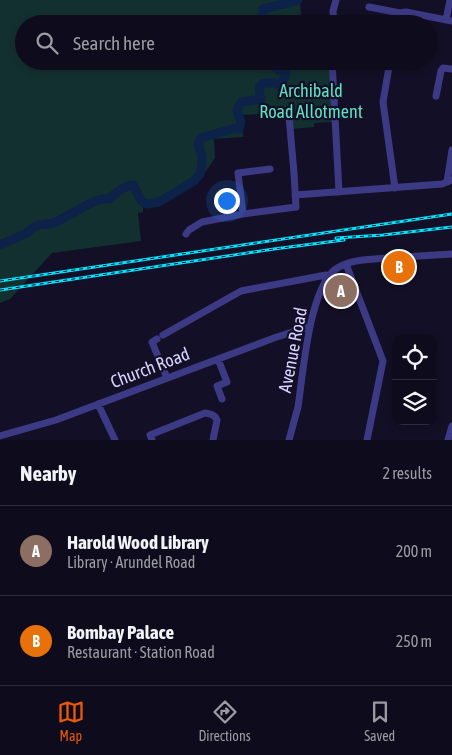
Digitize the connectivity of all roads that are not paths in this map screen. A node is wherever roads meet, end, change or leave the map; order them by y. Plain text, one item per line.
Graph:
1 (336, 0) edge
2 (450, 0) edge
3 (369, 8) dead end
4 (400, 13) joint
5 (333, 15) edge
6 (420, 15) edge
7 (449, 21) edge
8 (452, 69) edge
9 (332, 70) edge
10 (388, 70) edge
11 (436, 96) dead end
12 (289, 116) dead end
13 (452, 150) edge
14 (270, 169) dead end
15 (449, 181) edge
16 (395, 188) junction
17 (339, 192) junction
18 (295, 196) junction
19 (244, 214) junction
20 (186, 234) dead end
21 (452, 254) edge
22 (346, 264) junction
23 (328, 276) junction
24 (310, 327) junction
25 (218, 359) junction
26 (167, 378) junction
27 (222, 399) dead end
28 (98, 404) junction
29 (452, 426) edge
30 (5, 437) edge
31 (450, 438) edge
32 (115, 440) edge
33 (152, 440) edge
34 (213, 440) edge
35 (290, 440) edge
36 (367, 440) edge

1 - 5 street
2 - 7 street
3 - 4 street
4 - 6 street
8 - 11 street
9 - 17 street
10 - 16 street
12 - 18 street
13 - 15 street
14 - 19 street
15 - 16 street
16 - 17 street
17 - 18 street
18 - 19 street
19 - 20 street
21 - 22 street, Avenue Road
22 - 23 street, Avenue Road
22 - 36 street
23 - 24 street, Avenue Road
23 - 26 street
24 - 25 street, Church Road
24 - 35 street, Avenue Road
25 - 26 street, Church Road
25 - 27 street
26 - 28 street, Church Road
28 - 30 street, Church Road
28 - 32 street
29 - 31 street
33 - 34 street

